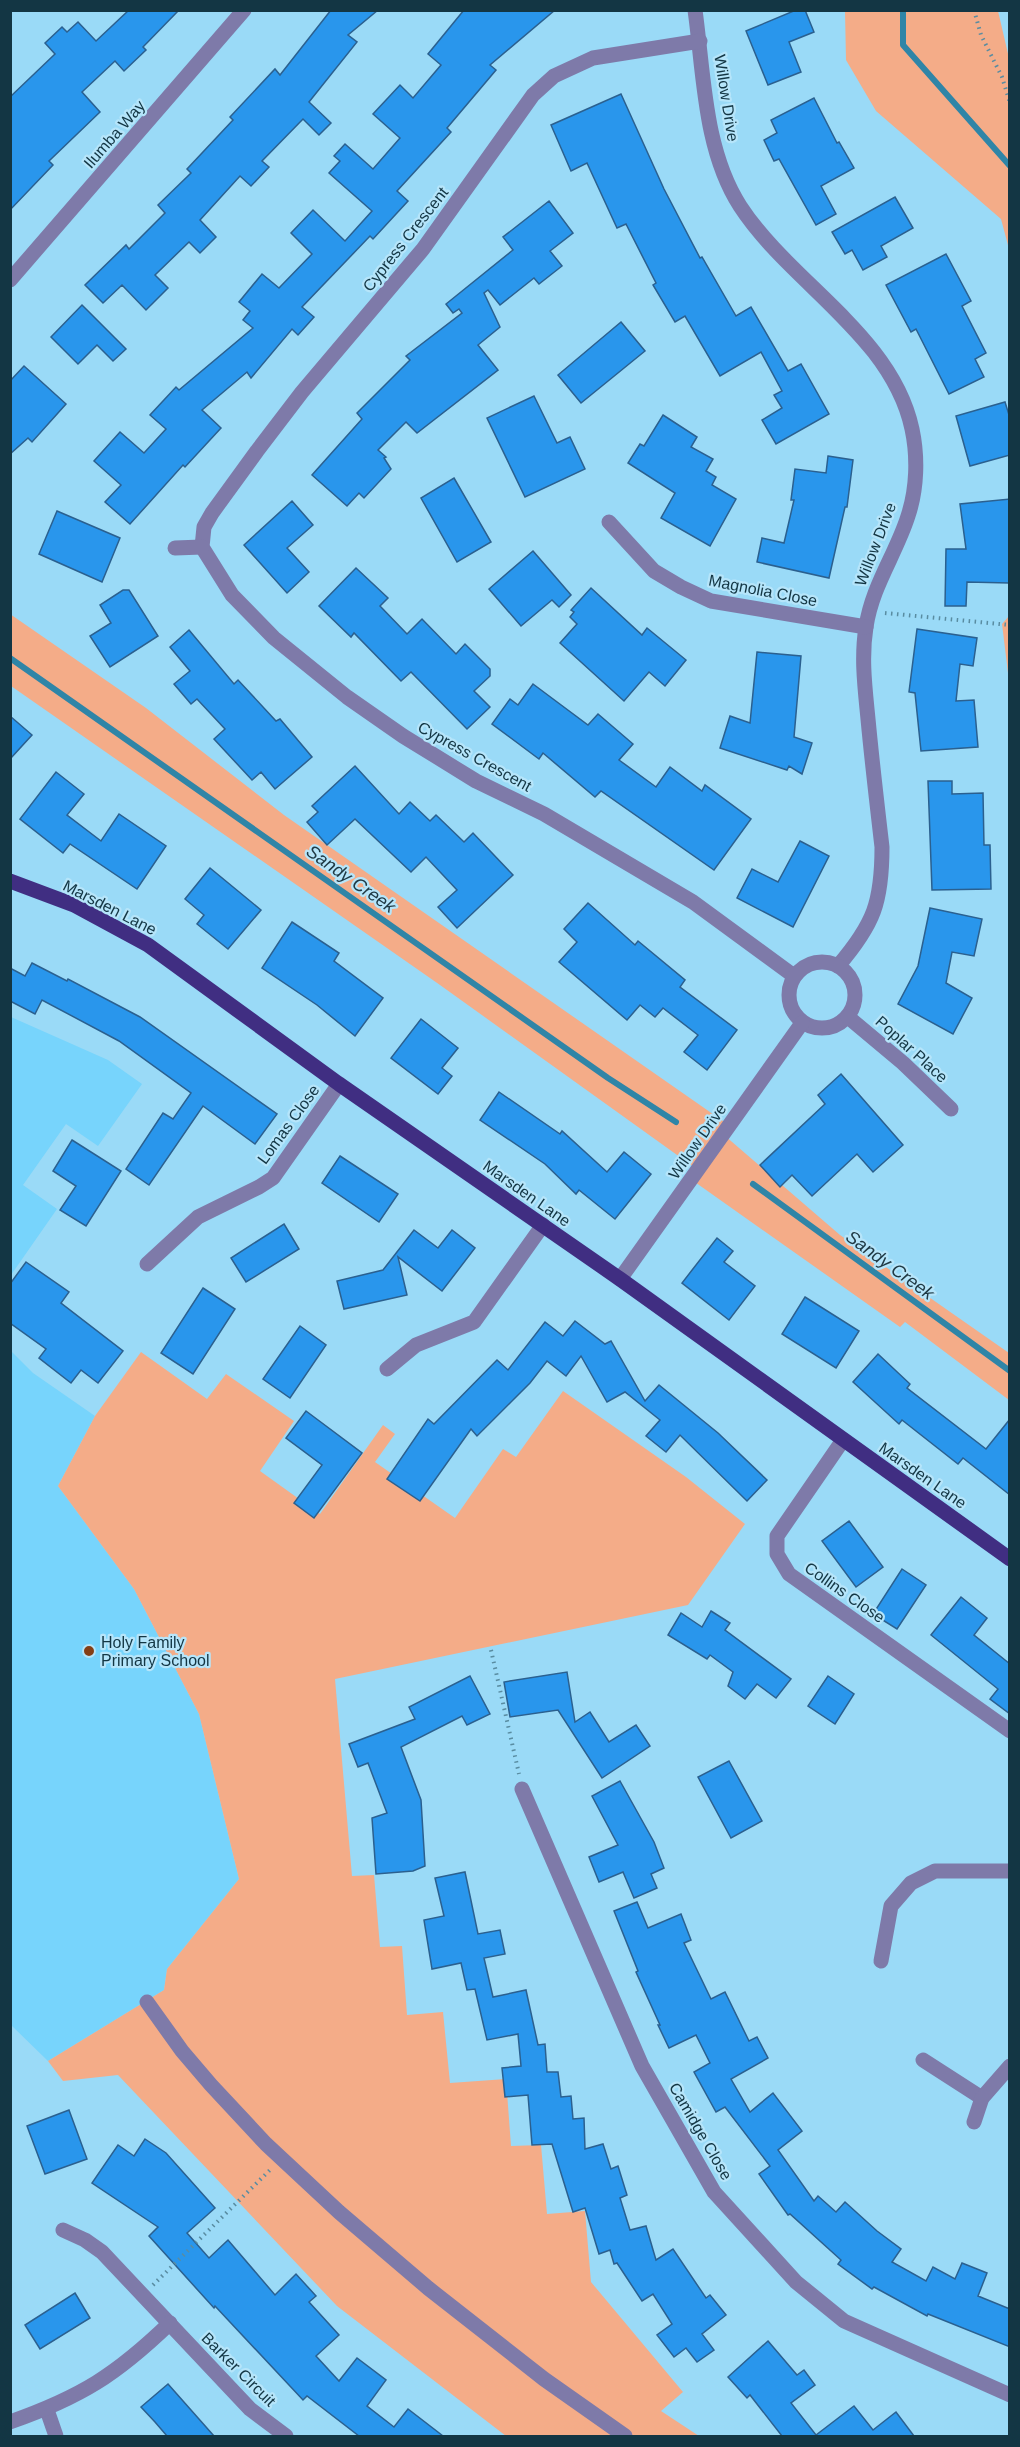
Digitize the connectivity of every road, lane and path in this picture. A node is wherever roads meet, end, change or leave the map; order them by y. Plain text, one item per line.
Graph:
1 (244, 10) edge
2 (695, 10) edge
3 (974, 10) edge
4 (700, 41) junction
5 (1010, 103) edge
6 (10, 280) edge
7 (609, 522) dead end
8 (202, 547) junction
9 (175, 548) dead end
10 (870, 611) junction
11 (1010, 625) edge
12 (866, 627) junction
13 (10, 881) edge
14 (838, 966) junction
15 (794, 976) junction
16 (848, 1017) junction
17 (802, 1023) junction
18 (339, 1084) junction
19 (951, 1109) dead end
20 (543, 1225) junction
21 (147, 1264) dead end
22 (620, 1279) junction
23 (387, 1369) dead end
24 (843, 1440) junction
25 (1010, 1559) edge
26 (491, 1650) dead end
27 (1010, 1731) edge
28 (522, 1789) joint
29 (1010, 1871) edge
30 (881, 1961) dead end
31 (147, 2002) dead end
32 (923, 2060) dead end
33 (1010, 2066) edge
34 (982, 2098) junction
35 (974, 2122) dead end
36 (282, 2159) junction
37 (63, 2230) dead end
38 (144, 2294) junction
39 (170, 2323) junction
40 (1010, 2395) edge
41 (46, 2410) junction
42 (10, 2422) edge
43 (56, 2436) edge
44 (286, 2436) edge
45 (625, 2436) edge

1 - 6 street, Ilumba Way
2 - 4 street, Willow Drive
3 - 5 path
4 - 8 street, Cypress Crescent
4 - 10 street, Willow Drive
7 - 12 street, Magnolia Close
8 - 9 street
8 - 15 street, Cypress Crescent
10 - 11 path
10 - 12 street, Willow Drive
12 - 14 street, Willow Drive
13 - 18 main road, Marsden Lane
14 - 15 street
14 - 16 street
15 - 17 street
16 - 17 street
16 - 19 street, Poplar Place
17 - 22 street, Willow Drive
18 - 20 main road, Marsden Lane
18 - 21 street, Lomas Close
20 - 22 main road, Marsden Lane
20 - 23 street
22 - 24 main road, Marsden Lane
24 - 25 main road, Marsden Lane
24 - 27 street, Collins Close
26 - 28 path
28 - 40 street, Camidge Close
29 - 30 street
31 - 36 street
32 - 34 street
33 - 34 street
34 - 35 street
36 - 38 path
36 - 45 street
37 - 38 street, Barker Circuit
38 - 39 street, Barker Circuit
39 - 41 street
39 - 44 street, Barker Circuit
41 - 42 street
41 - 43 street

